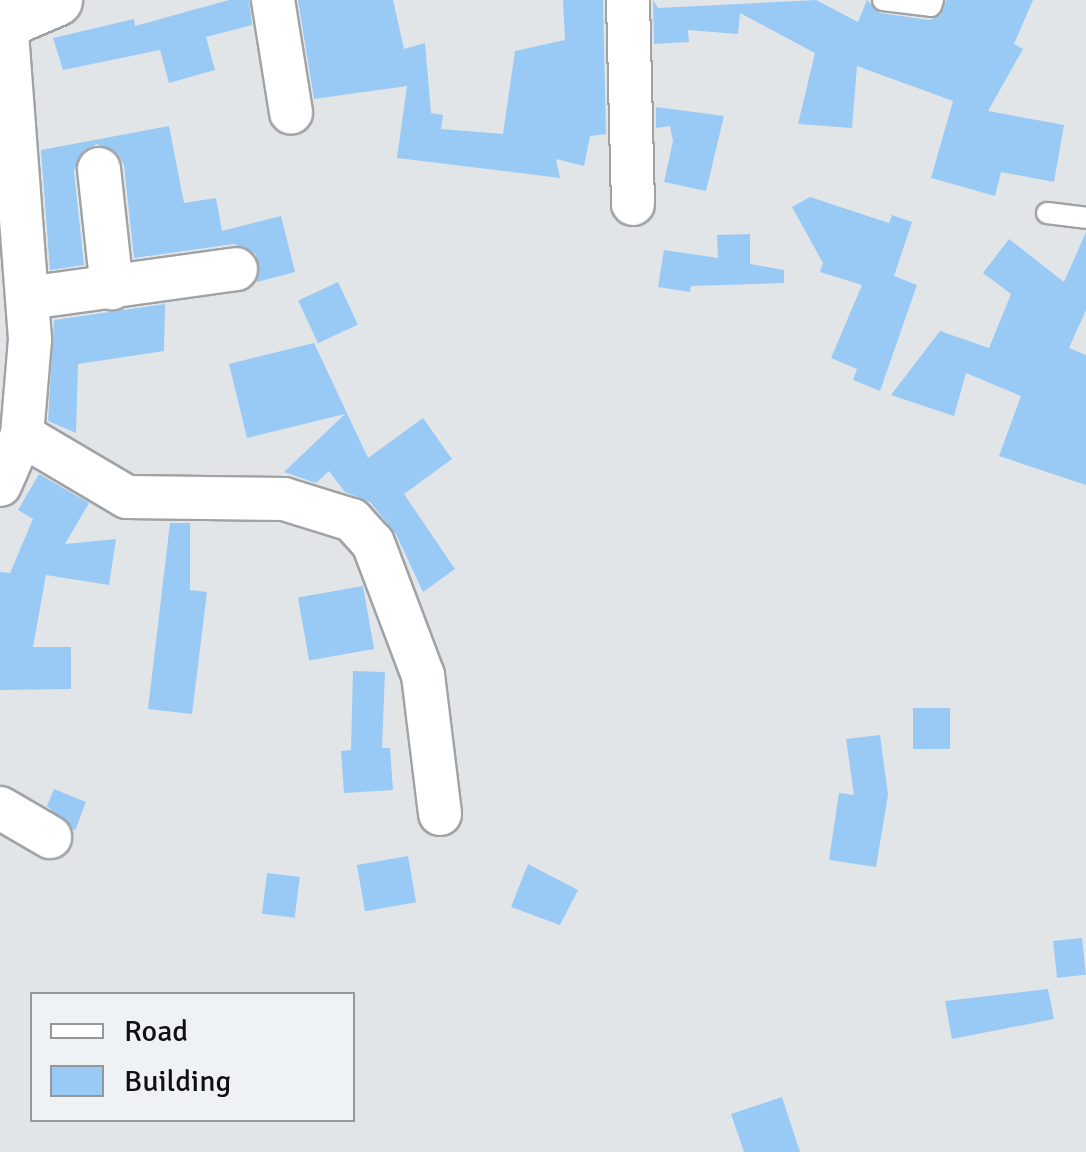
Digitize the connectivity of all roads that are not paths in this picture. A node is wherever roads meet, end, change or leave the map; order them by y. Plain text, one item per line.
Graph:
1 (56, 0) edge
2 (274, 0) edge
3 (628, 0) edge
4 (882, 0) edge
5 (933, 0) edge
6 (3, 23) edge
7 (290, 113) dead end
8 (99, 169) dead end
9 (633, 204) dead end
10 (1047, 213) dead end
11 (1086, 218) edge
12 (236, 269) dead end
13 (112, 288) junction
14 (28, 298) junction
15 (22, 435) junction
16 (0, 485) edge
17 (0, 808) edge
18 (440, 814) dead end
19 (50, 837) dead end

1 - 6 street
2 - 7 street
3 - 9 street
4 - 5 lane
6 - 14 street
8 - 13 street
10 - 11 lane
12 - 13 street
13 - 14 street
14 - 15 street
15 - 16 street
15 - 18 street
17 - 19 street

